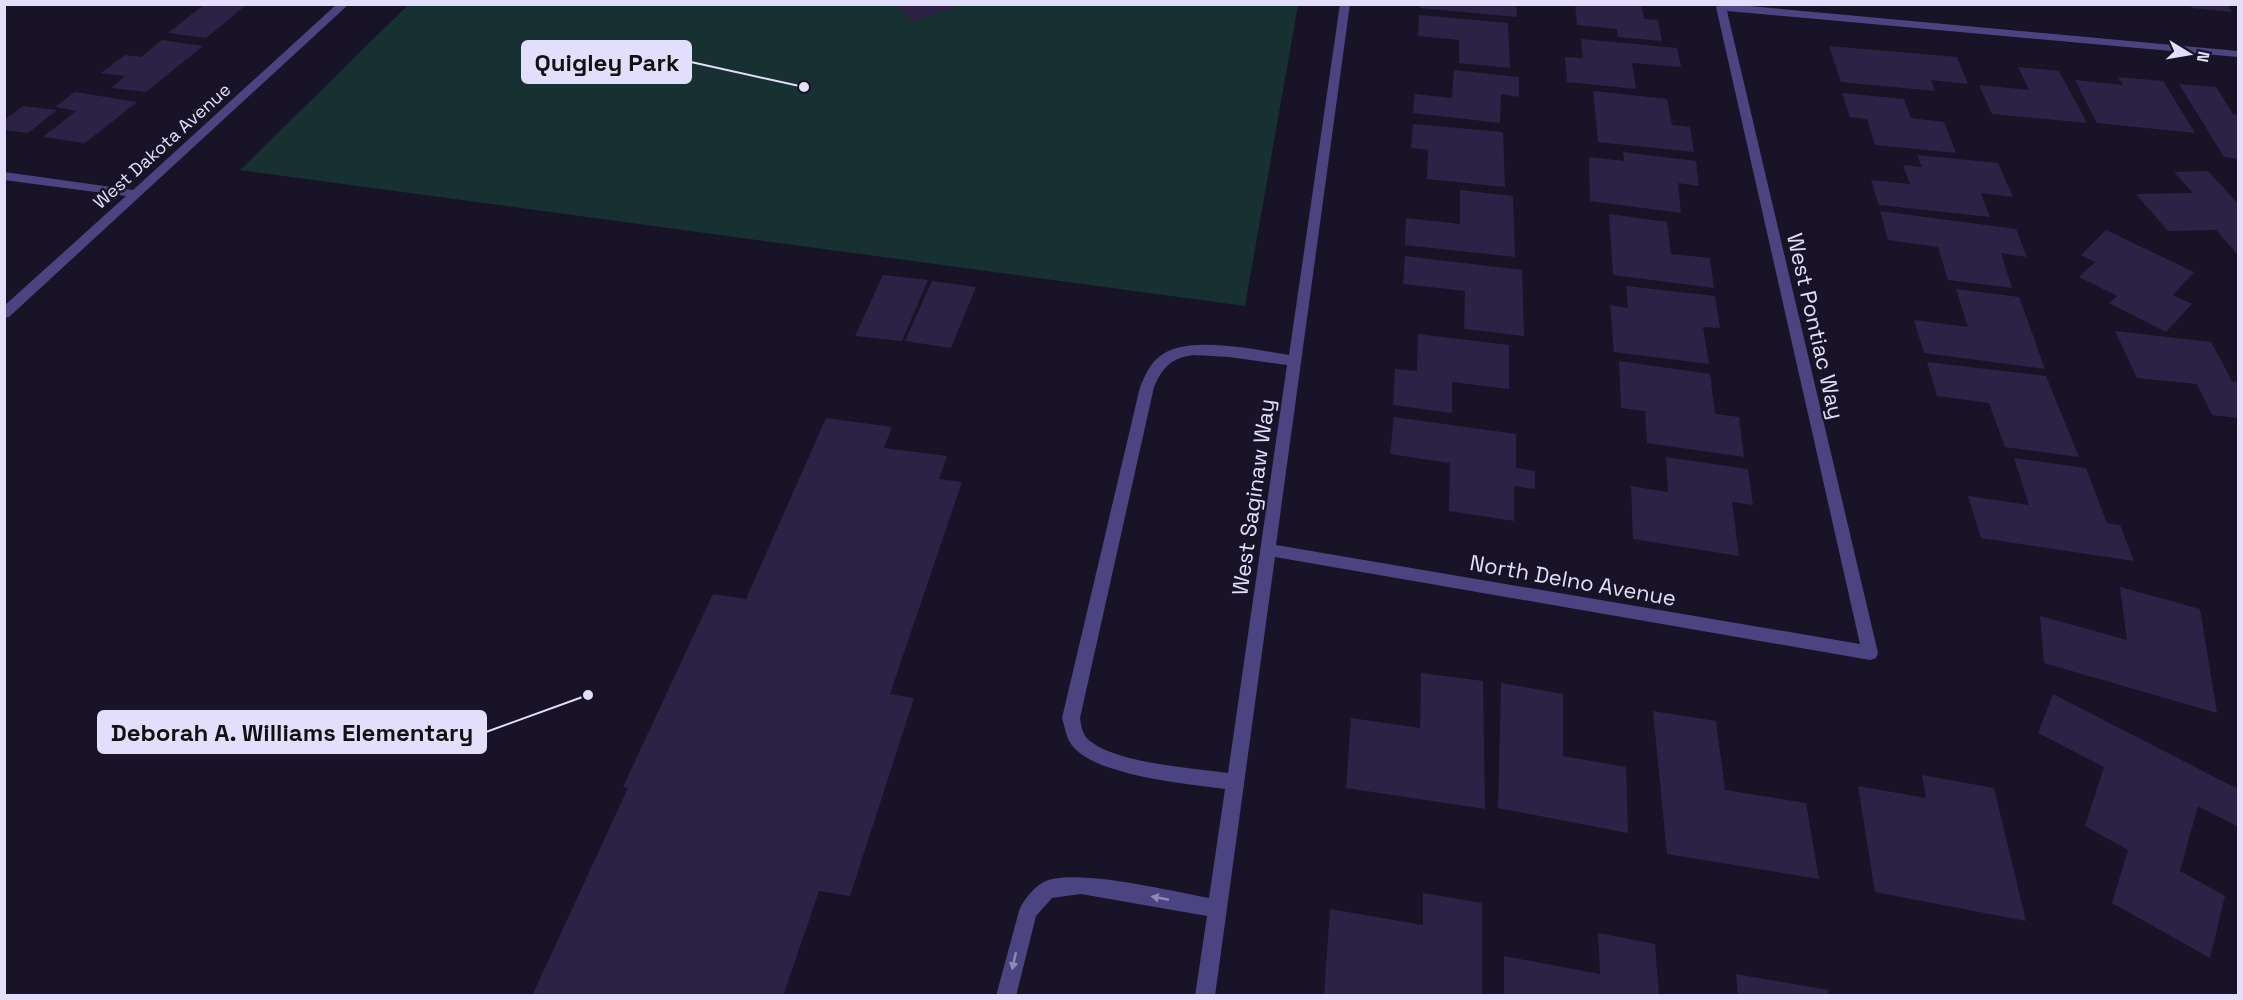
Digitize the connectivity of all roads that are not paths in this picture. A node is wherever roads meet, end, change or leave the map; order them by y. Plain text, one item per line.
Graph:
1 (344, 4) edge
2 (1345, 4) edge
3 (2238, 54) edge
4 (4, 176) edge
5 (136, 194) junction
6 (4, 314) edge
7 (1295, 361) junction
8 (1269, 550) junction
9 (1870, 653) joint
10 (1236, 782) junction
11 (1218, 909) junction
12 (1006, 996) edge
13 (1205, 996) edge

1 - 5 street, West Dakota Avenue
2 - 7 street, West Saginaw Way
3 - 9 street, West Pontiac Way
4 - 5 street
5 - 6 street, West Dakota Avenue
7 - 8 street, West Saginaw Way
7 - 10 street
8 - 9 street, North Delno Avenue
8 - 10 street, West Saginaw Way
10 - 11 street, West Saginaw Way
11 -> 12 street
11 - 13 street, West Saginaw Way

